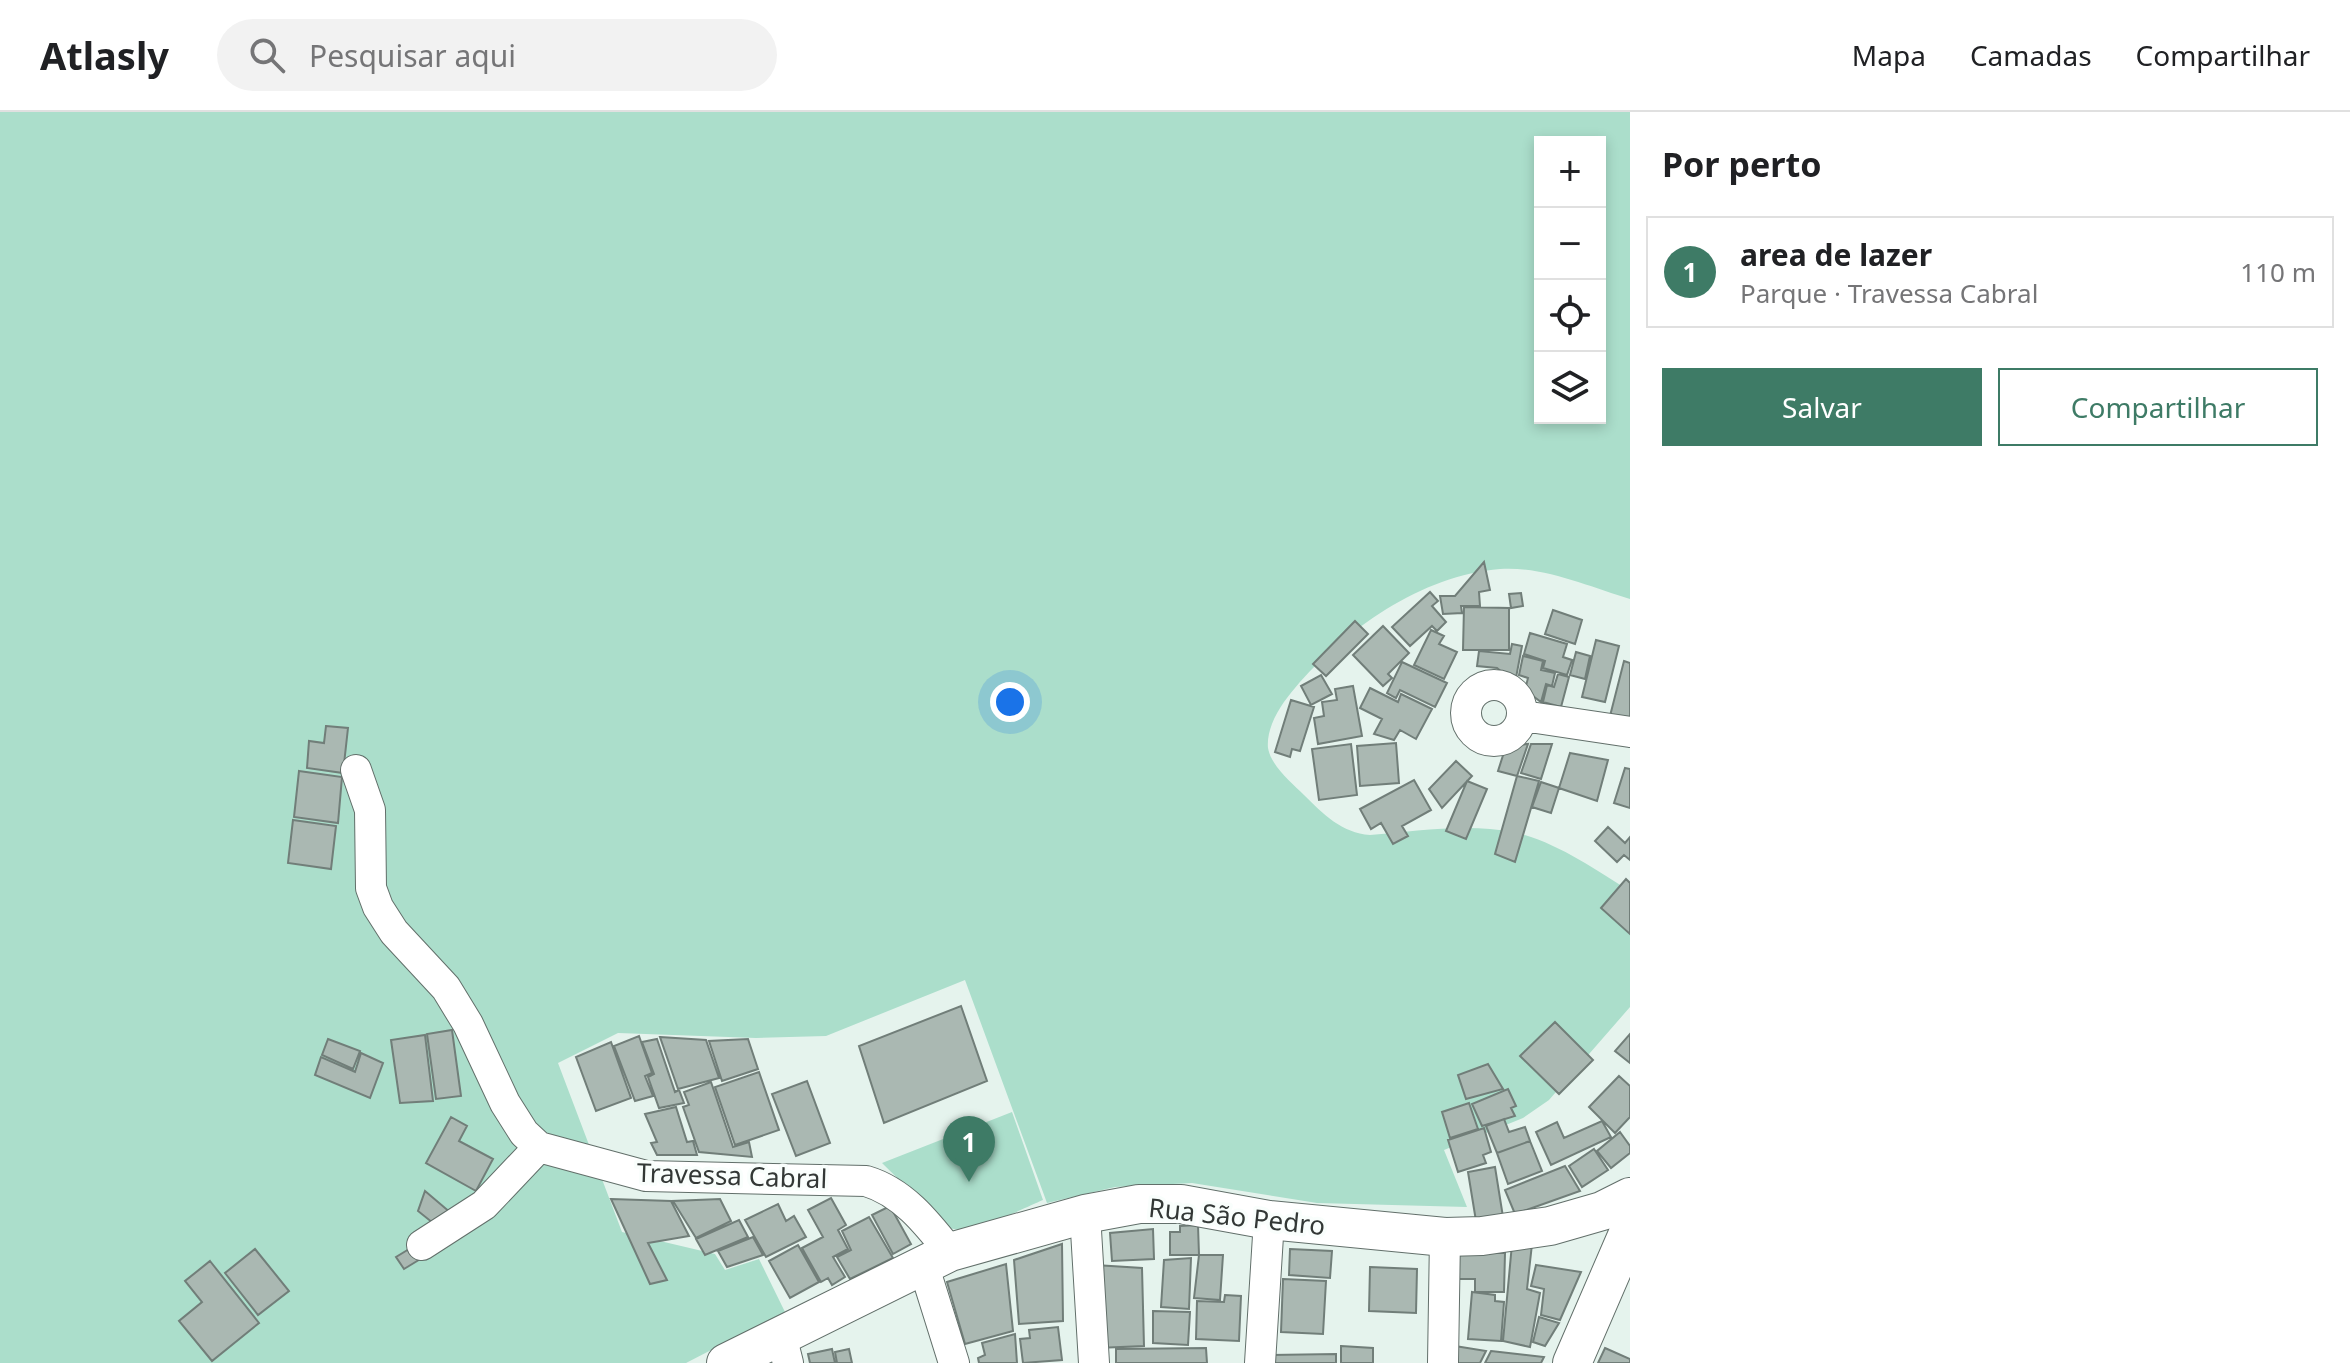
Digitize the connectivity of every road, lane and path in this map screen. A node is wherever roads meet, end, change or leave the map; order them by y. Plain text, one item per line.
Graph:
1 (1523, 716) dead end
2 (1630, 732) edge
3 (356, 770) dead end
4 (539, 1147) junction
5 (1630, 1197) edge
6 (1085, 1214) junction
7 (1269, 1220) junction
8 (1630, 1229) edge
9 (1445, 1237) junction
10 (422, 1245) dead end
11 (936, 1258) junction
12 (784, 1349) edge
13 (726, 1363) edge
14 (954, 1363) edge
15 (1094, 1363) edge
16 (1260, 1363) edge
17 (1443, 1363) edge
18 (1572, 1363) edge

1 - 2 street
3 - 4 street
4 - 10 street
4 - 11 street, Travessa Cabral
5 - 9 street, Rua São Pedro
6 - 7 street, Rua São Pedro
6 - 11 street, Rua São Pedro
6 - 15 street
7 - 9 street, Rua São Pedro
7 - 16 street
8 - 18 street
9 - 17 street
11 - 12 street, Rua São Pedro
11 - 14 street
12 - 13 street, Rua São Pedro

